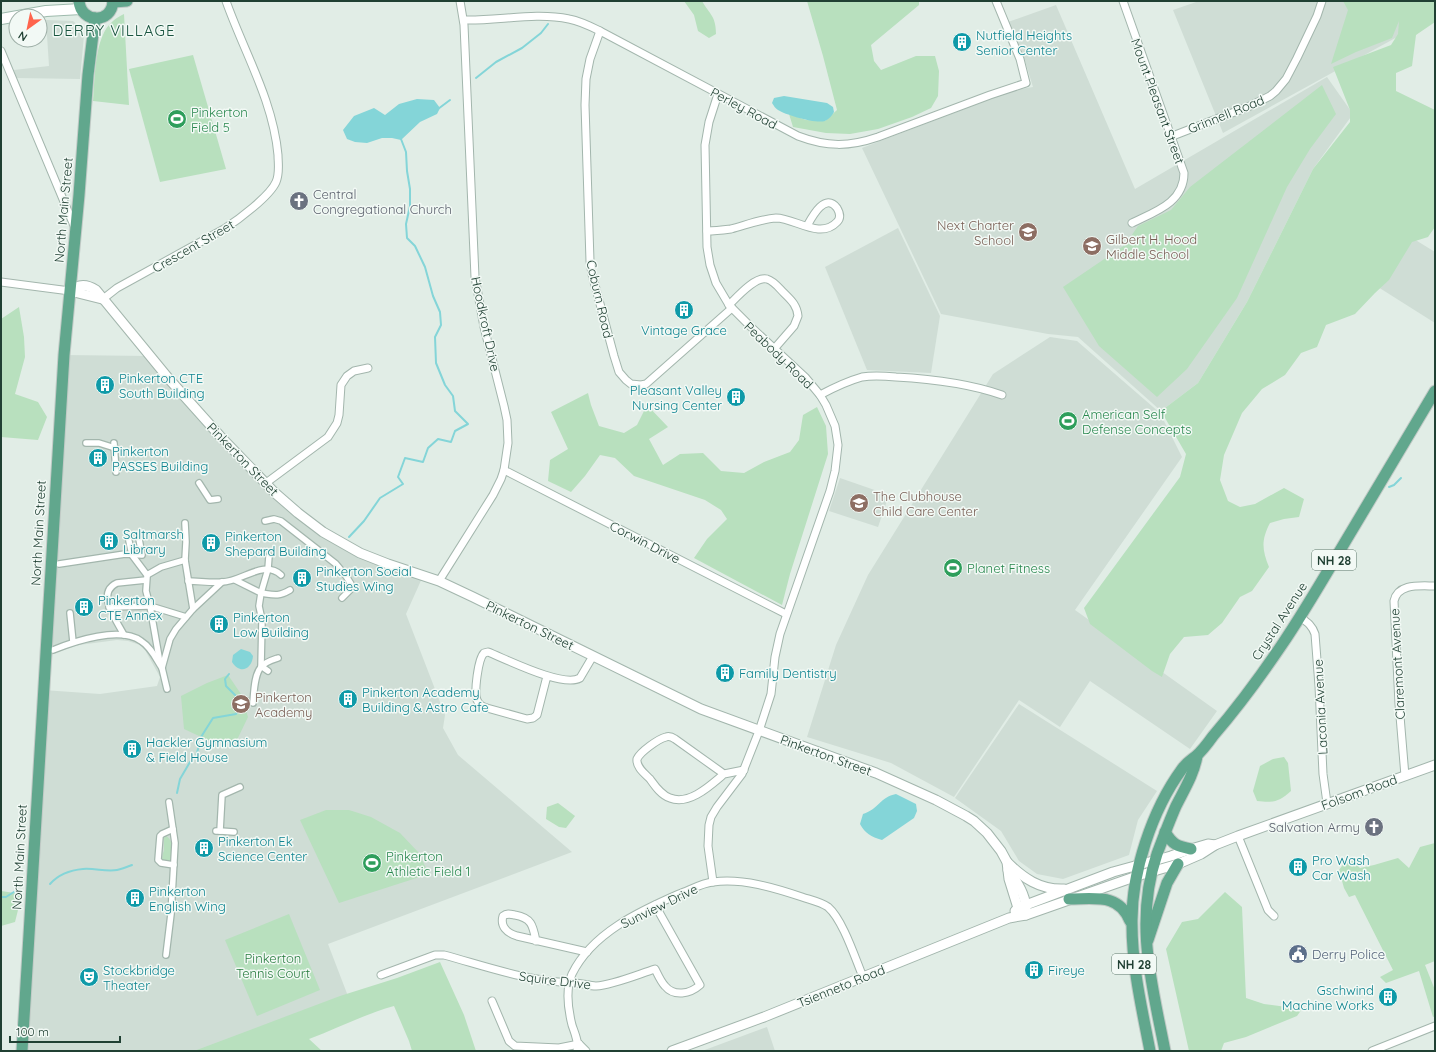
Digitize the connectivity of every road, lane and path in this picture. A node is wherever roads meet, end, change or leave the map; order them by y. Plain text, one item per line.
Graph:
1 (113, 1) edge
2 (127, 1) edge
3 (226, 1) edge
4 (460, 1) edge
5 (996, 1) edge
6 (1123, 1) edge
7 (1322, 1) edge
8 (80, 5) edge
9 (95, 18) junction
10 (1, 19) edge
11 (464, 20) junction
12 (600, 32) junction
13 (1, 51) edge
14 (718, 94) junction
15 (1170, 136) junction
16 (1132, 223) dead end
17 (807, 226) junction
18 (75, 230) junction
19 (707, 231) junction
20 (1, 282) edge
21 (70, 291) junction
22 (103, 299) junction
23 (731, 306) junction
24 (774, 349) junction
25 (368, 368) dead end
26 (1435, 391) edge
27 (820, 395) junction
28 (1002, 395) dead end
29 (86, 443) dead end
30 (504, 470) junction
31 (116, 472) dead end
32 (199, 483) dead end
33 (266, 483) junction
34 (218, 499) dead end
35 (265, 521) dead end
36 (184, 523) dead end
37 (139, 539) dead end
38 (130, 541) dead end
39 (132, 555) junction
40 (269, 556) dead end
41 (185, 560) junction
42 (59, 564) dead end
43 (268, 569) junction
44 (281, 575) dead end
45 (147, 577) junction
46 (235, 580) junction
47 (188, 581) junction
48 (439, 581) junction
49 (222, 582) junction
50 (1435, 586) edge
51 (290, 590) dead end
52 (261, 593) junction
53 (342, 598) dead end
54 (150, 606) junction
55 (109, 607) junction
56 (193, 609) junction
57 (70, 613) dead end
58 (786, 614) junction
59 (186, 617) junction
60 (1300, 617) junction
61 (124, 635) junction
62 (73, 642) junction
63 (53, 650) dead end
64 (593, 656) junction
65 (278, 658) dead end
66 (261, 666) junction
67 (162, 668) junction
68 (268, 671) dead end
69 (547, 676) junction
70 (167, 689) dead end
71 (253, 704) dead end
72 (759, 731) junction
73 (1197, 756) junction
74 (1435, 765) edge
75 (744, 770) junction
76 (724, 774) junction
77 (1405, 776) junction
78 (240, 787) dead end
79 (169, 802) dead end
80 (1327, 803) junction
81 (173, 829) junction
82 (234, 832) dead end
83 (1165, 832) junction
84 (1238, 836) junction
85 (1215, 845) junction
86 (1191, 849) junction
87 (1155, 860) junction
88 (1140, 864) junction
89 (1178, 864) junction
90 (174, 865) junction
91 (1008, 866) junction
92 (1152, 872) junction
93 (1137, 876) junction
94 (713, 882) junction
95 (1069, 894) junction
96 (655, 905) junction
97 (1022, 907) junction
98 (1026, 916) junction
99 (1274, 916) dead end
100 (1009, 918) junction
101 (1132, 923) junction
102 (536, 940) junction
103 (1146, 944) junction
104 (587, 952) junction
105 (166, 955) dead end
106 (381, 975) dead end
107 (863, 977) junction
108 (570, 983) junction
109 (492, 1001) dead end
110 (1435, 1026) edge
111 (578, 1048) edge
112 (22, 1051) edge
113 (586, 1051) edge
114 (672, 1051) edge
115 (1150, 1051) edge
116 (1165, 1051) edge
117 (1372, 1051) edge

1 - 2 main road
1 - 9 main road
3 - 22 street, Crescent Street
4 - 11 street, Hoodkroft Drive
5 - 14 street, Perley Road
6 - 15 street, Mount Pleasant Street
7 - 15 street, Grinnell Road
8 - 9 main road
8 - 10 main road
9 - 18 main road, North Main Street
11 - 12 street, Perley Road
11 - 30 street, Hoodkroft Drive
12 - 14 street, Perley Road
12 - 23 street, Coburn Road
13 - 18 street
14 - 19 street, Peabody Road
15 - 16 street, Mount Pleasant Street
17 - 17 street
17 - 19 street
18 - 21 main road, North Main Street
19 - 23 street, Peabody Road
20 - 21 street
21 - 22 street, Pinkerton Street
21 - 112 main road, North Main Street
22 - 33 street, Pinkerton Street
23 - 24 street, Peabody Road
23 - 24 street, Coburn Road
24 - 27 street, Peabody Road
25 - 33 street
26 - 60 main road, Crystal Avenue / NH 28
27 - 28 street
27 - 58 street, Peabody Road
29 - 31 street
30 - 48 street, Hoodkroft Drive
30 - 58 street, Corwin Drive
32 - 34 street
33 - 48 street, Pinkerton Street
35 - 53 street
36 - 41 street
37 - 39 street
38 - 39 street
39 - 42 street
39 - 45 street
40 - 43 street
41 - 45 street
41 - 47 street
43 - 44 street
43 - 46 street
43 - 52 street
45 - 54 street
45 - 55 street
46 - 49 street
46 - 52 street
47 - 49 street
47 - 56 street
48 - 64 street, Pinkerton Street
49 - 56 street
50 - 77 street, Claremont Avenue
51 - 52 street
52 - 66 street
54 - 55 street
54 - 59 street
54 - 67 street
55 - 61 street
56 - 59 street
57 - 62 street
58 - 72 street, Peabody Road
59 - 67 street
60 - 73 main road, Crystal Avenue / NH 28
60 - 80 street, Laconia Avenue
61 - 62 street
61 - 67 street
62 - 63 street
64 - 69 street
64 - 72 street, Pinkerton Street
65 - 66 street
66 - 68 street
66 - 71 street
67 - 70 street
69 - 69 street
72 - 75 street, Peabody Road
72 - 91 street, Pinkerton Street
73 - 83 main road, Crystal Avenue / NH 28
73 - 88 main road, Crystal Avenue / NH 28
74 - 77 street, Folsom Road
75 - 76 street
75 - 94 street, Peabody Road
76 - 76 street
77 - 80 street, Folsom Road
78 - 82 street
79 - 81 street
80 - 84 street, Folsom Road
81 - 90 street
81 - 90 street
83 - 86 main road
83 - 87 main road, Crystal Avenue / NH 28
84 - 85 street, Folsom Road
84 - 99 street
85 - 86 street, Folsom Road
85 - 89 street, Folsom Road
86 - 87 street, Folsom Road
87 - 88 street, Folsom Road
87 - 92 main road, Crystal Avenue / NH 28
88 - 93 main road, Crystal Avenue / NH 28
88 - 95 street, Tsienneto Road
89 - 92 street, Folsom Road
89 - 103 main road
90 - 105 street
91 - 95 street
91 - 97 street, Pinkerton Street
92 - 93 street, Folsom Road
92 - 103 main road, NH 28
93 - 95 street, Tsienneto Road
93 - 101 main road, NH 28
94 - 96 street, Sunview Drive
94 - 107 street, Sunview Drive
95 - 97 street, Tsienneto Road
95 - 98 street, Tsienneto Road
95 - 101 main road
96 - 104 street, Sunview Drive
96 - 108 street, Squire Drive
97 - 98 street, Pinkerton Street
97 - 100 street, Tsienneto Road
98 - 100 street, Tsienneto Road
100 - 107 street, Tsienneto Road
101 - 115 main road, NH 28
102 - 102 street
102 - 104 street
103 - 116 main road, NH 28
104 - 108 street, Sunview Drive
106 - 108 street, Squire Drive
107 - 114 street, Tsienneto Road
108 - 111 street, Sunview Drive
109 - 111 street
110 - 117 street
111 - 113 street, Sunview Drive

